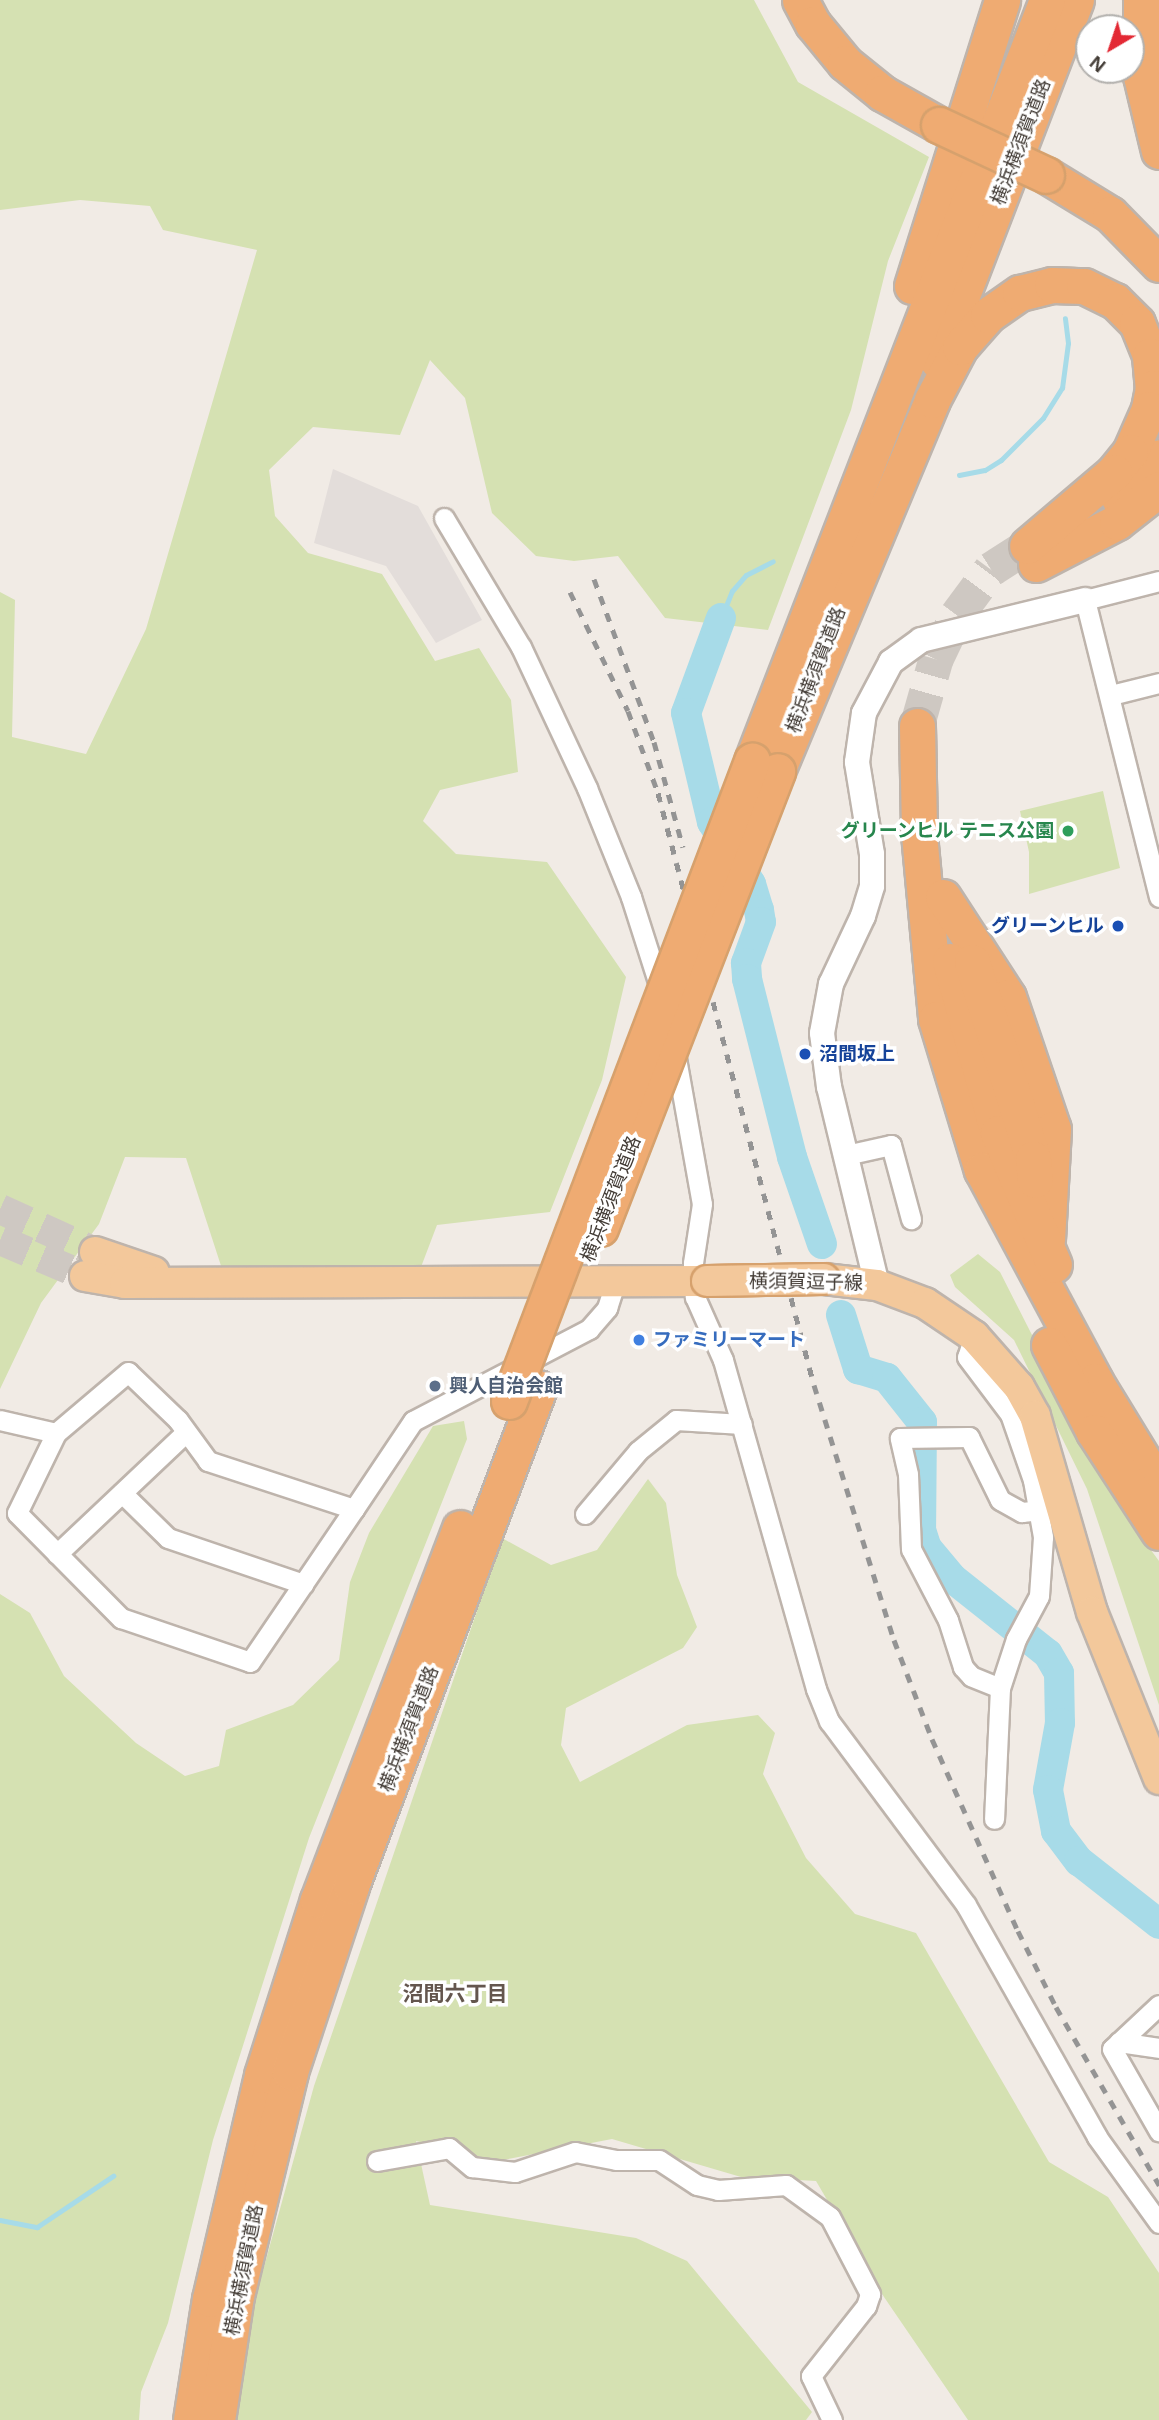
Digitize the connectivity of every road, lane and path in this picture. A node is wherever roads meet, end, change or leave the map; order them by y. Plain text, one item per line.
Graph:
1 (800, 0) edge
2 (821, 0) edge
3 (1002, 0) edge
4 (1047, 0) edge
5 (1076, 0) edge
6 (1141, 0) edge
7 (943, 117) junction
8 (1159, 151) edge
9 (1048, 166) junction
10 (1159, 234) edge
11 (1159, 264) edge
12 (1159, 457) edge
13 (1159, 489) edge
14 (444, 518) dead end
15 (1038, 546) junction
16 (1159, 581) edge
17 (1085, 600) junction
18 (810, 610) junction
19 (1159, 683) edge
20 (1111, 695) junction
21 (926, 725) tunnel mouth
22 (764, 766) junction
23 (1159, 897) edge
24 (945, 924) junction
25 (846, 1155) junction
26 (1025, 1190) junction
27 (911, 1219) dead end
28 (1042, 1237) junction
29 (90, 1264) tunnel mouth
30 (616, 1280) junction
31 (699, 1281) junction
32 (877, 1285) junction
33 (974, 1336) junction
34 (524, 1394) junction
35 (0, 1420) edge
36 (742, 1424) junction
37 (56, 1433) junction
38 (185, 1433) junction
39 (1159, 1455) edge
40 (1159, 1486) edge
41 (122, 1493) junction
42 (354, 1509) junction
43 (1040, 1510) junction
44 (585, 1514) dead end
45 (1159, 1532) edge
46 (57, 1554) junction
47 (303, 1584) junction
48 (1000, 1688) junction
49 (1159, 1779) edge
50 (994, 1819) dead end
51 (1159, 2004) edge
52 (1119, 2042) junction
53 (1159, 2048) edge
54 (1159, 2131) edge
55 (377, 2161) dead end
56 (1159, 2223) edge
57 (191, 2420) edge
58 (217, 2420) edge
59 (832, 2420) edge

1 - 7 highway
2 - 7 highway
3 - 18 highway
4 - 18 highway, 横浜横須賀道路
5 - 22 highway, 横浜横須賀道路
6 - 8 highway
7 - 9 highway, bridge
9 - 10 highway
9 - 11 highway
12 - 15 highway
13 - 15 highway
14 - 31 street
15 - 22 highway
16 - 17 street
17 - 20 street
17 - 25 street
18 - 22 highway, 横浜横須賀道路
19 - 20 street
20 - 23 street
21 - 24 highway
22 - 34 highway, 横浜横須賀道路, bridge
24 - 26 highway
24 - 26 highway
24 - 28 highway
25 - 27 street
25 - 32 street
26 - 28 highway
26 - 40 highway
26 - 45 highway
28 - 39 highway
29 - 30 main road, 横須賀逗子線
30 - 31 main road, 横須賀逗子線
30 - 42 street
31 - 32 main road, 横須賀逗子線, bridge
31 - 36 street
32 - 33 main road, 横須賀逗子線
33 - 43 street
33 - 49 main road, 横須賀逗子線
34 - 57 highway, 横浜横須賀道路
34 - 58 highway, 横浜横須賀道路
35 - 37 street
36 - 44 street
36 - 56 street
37 - 38 street
37 - 46 street
38 - 41 street
38 - 42 street
41 - 46 street
41 - 47 street
42 - 47 street
43 - 48 street
43 - 48 street
46 - 47 street
48 - 50 street
51 - 52 street
52 - 53 street
52 - 54 street
55 - 59 street

